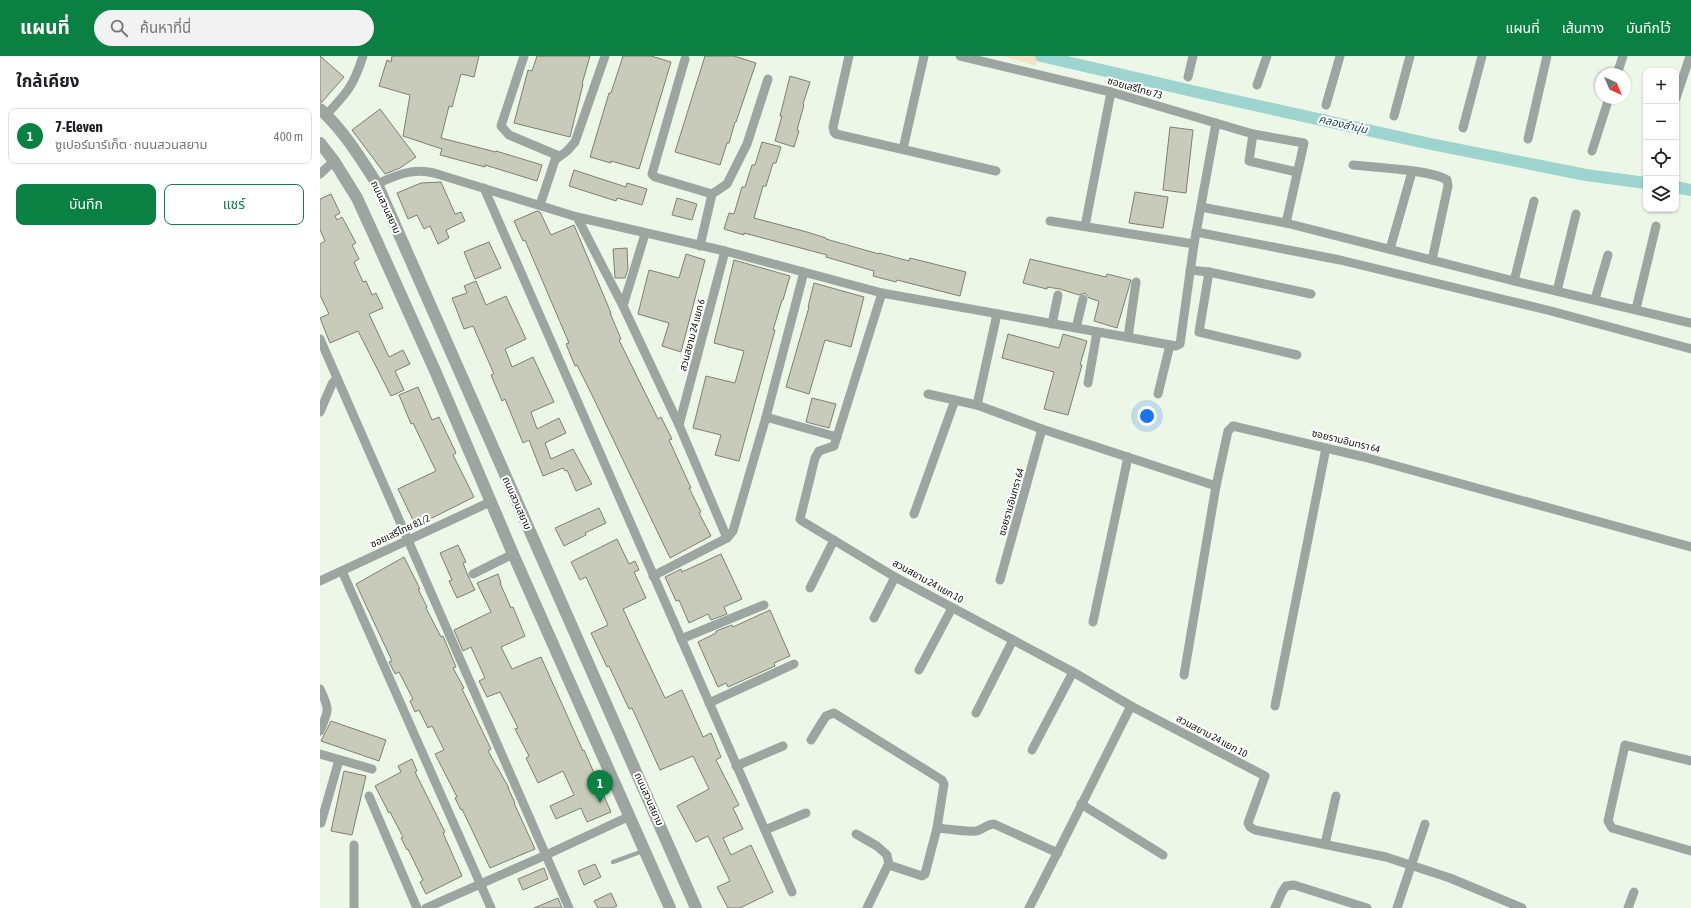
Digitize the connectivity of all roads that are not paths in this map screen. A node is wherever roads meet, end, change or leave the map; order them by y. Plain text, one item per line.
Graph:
1 (363, 56) edge
2 (524, 56) edge
3 (605, 56) edge
4 (849, 56) edge
5 (924, 56) edge
6 (960, 56) edge
7 (1193, 56) edge
8 (1266, 56) edge
9 (1340, 56) edge
10 (1410, 56) edge
11 (1482, 56) edge
12 (1548, 56) edge
13 (1623, 56) edge
14 (1690, 56) edge
15 (685, 59) dead end
16 (1619, 68) edge
17 (1188, 77) dead end
18 (768, 79) dead end
19 (1257, 86) dead end
20 (1679, 89) edge
21 (1111, 92) junction
22 (1607, 104) edge
23 (1326, 105) dead end
24 (323, 112) edge
25 (1394, 116) dead end
26 (1216, 123) junction
27 (1463, 128) dead end
28 (1254, 134) junction
29 (1528, 139) dead end
30 (320, 143) edge
31 (903, 149) junction
32 (1592, 151) dead end
33 (559, 156) junction
34 (334, 161) junction
35 (1353, 165) dead end
36 (996, 171) dead end
37 (1298, 172) junction
38 (1412, 172) junction
39 (320, 174) edge
40 (377, 184) junction
41 (484, 188) junction
42 (712, 194) junction
43 (1534, 202) dead end
44 (540, 205) junction
45 (1201, 207) junction
46 (1576, 214) dead end
47 (577, 217) junction
48 (1050, 221) dead end
49 (1286, 223) junction
50 (1085, 226) junction
51 (1656, 226) dead end
52 (1196, 232) junction
53 (645, 234) junction
54 (1194, 244) junction
55 (700, 246) junction
56 (1390, 249) junction
57 (725, 251) junction
58 (1608, 255) dead end
59 (1432, 260) junction
60 (1190, 270) junction
61 (804, 272) junction
62 (1209, 272) junction
63 (1514, 281) junction
64 (1136, 282) dead end
65 (1557, 291) junction
66 (882, 293) junction
67 (1311, 294) dead end
68 (1058, 295) dead end
69 (1083, 299) dead end
70 (1594, 299) junction
71 (623, 306) junction
72 (1636, 309) junction
73 (997, 314) junction
74 (1691, 323) edge
75 (1052, 324) junction
76 (1076, 328) junction
77 (1097, 332) junction
78 (1128, 337) junction
79 (320, 339) edge
80 (1170, 345) junction
81 (1691, 349) edge
82 (1297, 355) dead end
83 (456, 363) junction
84 (436, 372) junction
85 (337, 378) junction
86 (1088, 383) dead end
87 (928, 394) dead end
88 (1158, 394) dead end
89 (955, 400) junction
90 (977, 405) junction
91 (320, 412) edge
92 (766, 417) junction
93 (679, 425) junction
94 (1042, 429) junction
95 (837, 437) junction
96 (1326, 448) junction
97 (1128, 457) junction
98 (1216, 486) junction
99 (490, 502) junction
100 (914, 514) dead end
101 (727, 538) junction
102 (408, 540) junction
103 (834, 540) junction
104 (1691, 547) edge
105 (513, 554) junction
106 (342, 571) junction
107 (473, 574) dead end
108 (653, 576) junction
109 (895, 577) junction
110 (1000, 580) dead end
111 (320, 581) edge
112 (810, 588) dead end
113 (764, 605) dead end
114 (952, 608) junction
115 (874, 618) dead end
116 (1093, 622) dead end
117 (680, 639) junction
118 (1013, 640) junction
119 (794, 664) dead end
120 (919, 670) dead end
121 (1073, 672) junction
122 (1184, 675) dead end
123 (320, 689) edge
124 (709, 703) junction
125 (1131, 706) junction
126 (1275, 706) dead end
127 (976, 713) dead end
128 (320, 731) edge
129 (811, 740) dead end
130 (784, 746) dead end
131 (1032, 750) dead end
132 (320, 754) edge
133 (339, 760) junction
134 (1691, 761) edge
135 (736, 766) junction
136 (372, 768) dead end
137 (369, 796) dead end
138 (1336, 796) dead end
139 (1080, 804) junction
140 (806, 813) dead end
141 (630, 816) junction
142 (321, 823) dead end
143 (1425, 824) dead end
144 (937, 828) junction
145 (765, 830) junction
146 (856, 834) dead end
147 (1326, 844) junction
148 (354, 845) dead end
149 (645, 851) junction
150 (1691, 851) edge
151 (1058, 853) junction
152 (546, 855) junction
153 (1163, 855) dead end
154 (613, 862) dead end
155 (889, 865) junction
156 (1412, 866) junction
157 (479, 885) junction
158 (792, 892) dead end
159 (1634, 892) dead end
160 (354, 908) edge
161 (417, 908) edge
162 (426, 908) edge
163 (491, 908) edge
164 (569, 908) edge
165 (670, 908) edge
166 (696, 908) edge
167 (867, 908) edge
168 (1029, 908) edge
169 (1275, 908) edge
170 (1367, 908) edge
171 (1397, 908) edge
172 (1522, 908) edge
173 (1628, 908) edge

1 - 24 street
2 - 33 street
3 - 33 street
4 - 31 street
5 - 31 street
6 - 21 street, ซอยเสรีไทย 73
7 - 17 street
8 - 19 street
9 - 23 street
10 - 25 street
11 - 27 street
12 - 29 street
13 - 16 street
14 - 20 street
15 - 42 street
18 - 42 street
21 - 26 street, ซอยเสรีไทย 73
21 - 50 street
22 - 32 street
24 - 40 street, ถนนสวนสยาม
26 - 28 street, ซอยเสรีไทย 73
26 - 45 street
28 - 37 street
28 - 37 street, ซอยเสรีไทย 73
30 - 34 street
31 - 36 street
33 - 44 street
34 - 39 street
34 - 84 street
35 - 38 street
37 - 49 street
38 - 56 street
38 - 59 street
40 - 41 street
40 - 83 street, ถนนสวนสยาม
41 - 44 street
41 - 108 street
42 - 55 street
43 - 63 street
44 - 47 street
45 - 49 street
45 - 52 street
46 - 65 street
47 - 53 street
47 - 71 street
48 - 50 street
49 - 56 street
50 - 54 street
51 - 72 street
52 - 54 street
52 - 81 street
53 - 55 street
53 - 71 street
54 - 60 street
55 - 57 street
56 - 59 street
57 - 61 street
57 - 93 street, สวนสยาม 24 แยก 6
58 - 70 street
59 - 63 street
60 - 62 street
60 - 80 street
61 - 66 street
61 - 92 street
62 - 67 street
62 - 82 street
63 - 65 street
64 - 78 street
65 - 70 street
66 - 73 street
66 - 95 street, สวนสยาม 24 แยก 10
68 - 75 street
69 - 76 street
70 - 72 street
71 - 93 street
72 - 74 street
73 - 75 street
73 - 90 street
75 - 76 street
76 - 77 street
77 - 78 street
77 - 86 street
78 - 80 street
79 - 85 street
80 - 88 street
83 - 84 street
83 - 166 street, ถนนสวนสยาม
84 - 99 street
85 - 91 street
85 - 102 street
87 - 89 street
89 - 90 street
89 - 100 street
90 - 94 street
92 - 95 street
92 - 101 street
93 - 101 street
94 - 97 street
94 - 110 street, ซอยรามอินทรา 64
95 - 103 street, สวนสยาม 24 แยก 10
96 - 98 street, ซอยรามอินทรา 64
96 - 104 street, ซอยรามอินทรา 64
96 - 126 street
97 - 98 street
97 - 116 street
98 - 122 street
99 - 102 street, ซอยเสรีไทย 81/2
99 - 105 street
101 - 108 street
102 - 106 street, ซอยเสรีไทย 81/2
102 - 152 street
103 - 109 street, สวนสยาม 24 แยก 10
103 - 112 street
105 - 107 street
105 - 141 street
106 - 111 street, ซอยเสรีไทย 81/2
106 - 157 street
108 - 117 street
109 - 114 street, สวนสยาม 24 แยก 10
109 - 115 street
113 - 117 street
114 - 118 street, สวนสยาม 24 แยก 10
114 - 120 street
117 - 124 street
118 - 121 street, สวนสยาม 24 แยก 10
118 - 127 street
119 - 124 street
121 - 125 street, สวนสยาม 24 แยก 10
121 - 131 street
123 - 128 street
124 - 135 street
125 - 139 street
125 - 147 street, สวนสยาม 24 แยก 10
129 - 144 street
130 - 135 street
132 - 133 street
133 - 136 street
133 - 142 street
134 - 150 street
135 - 145 street
137 - 161 street
138 - 147 street
139 - 151 street
139 - 153 street
140 - 145 street
141 - 149 street
141 - 152 street
143 - 156 street
144 - 151 street
144 - 155 street
145 - 158 street
146 - 155 street
147 - 156 street
148 - 160 street
149 - 154 lane
149 - 165 street
151 - 168 street
152 - 157 street
152 - 164 street
155 - 167 street
156 - 171 street
156 - 172 street
157 - 162 street
157 - 163 street
159 - 173 street
169 - 170 street

